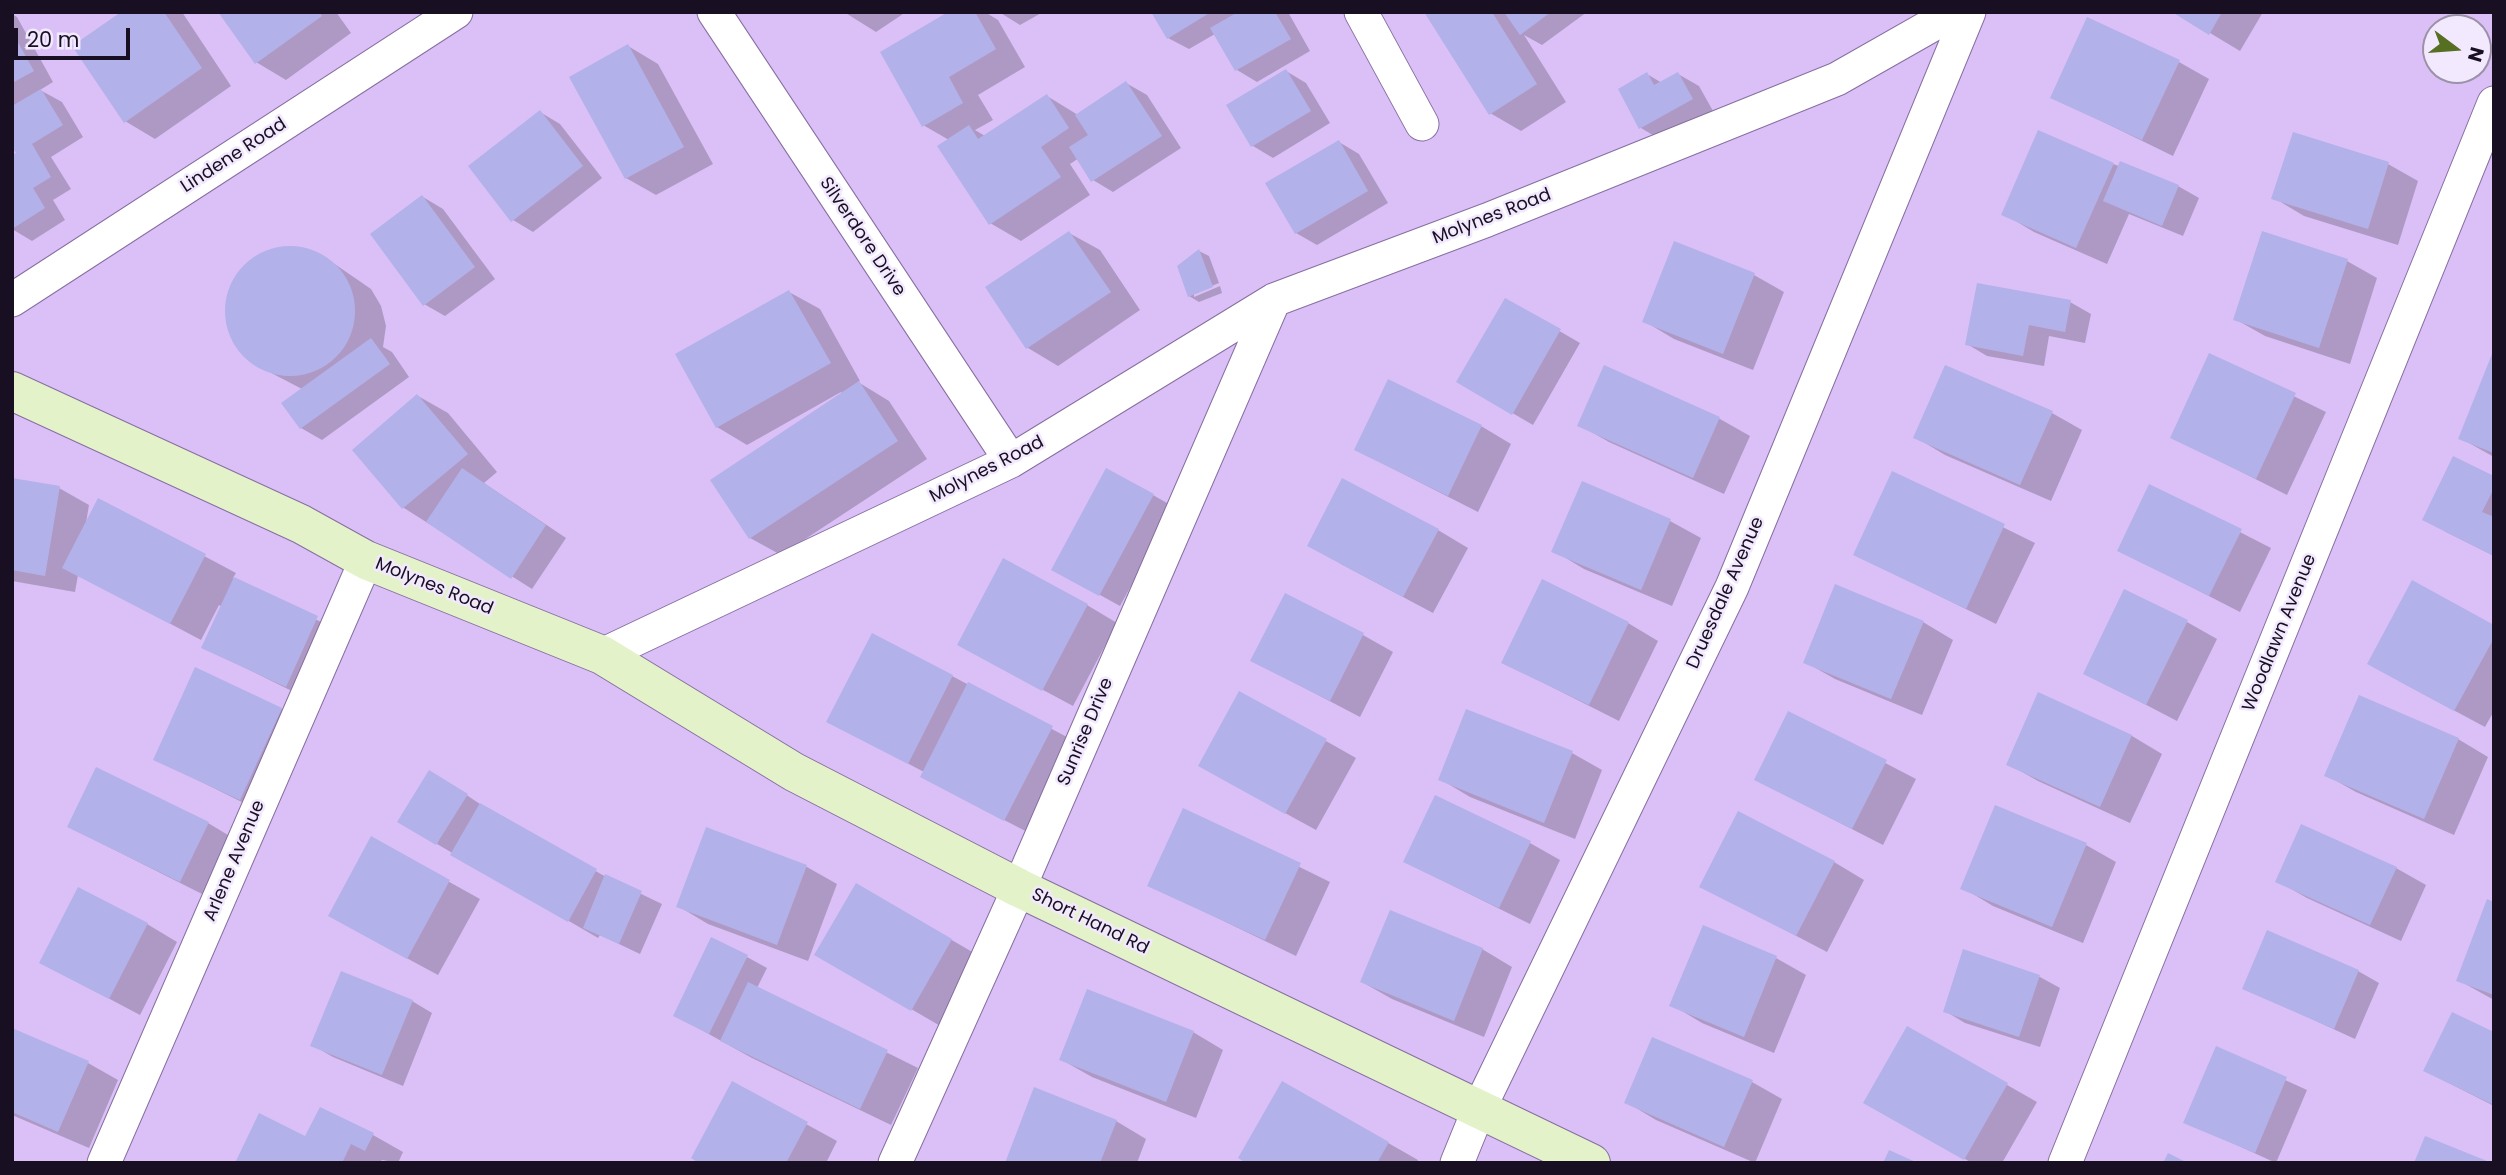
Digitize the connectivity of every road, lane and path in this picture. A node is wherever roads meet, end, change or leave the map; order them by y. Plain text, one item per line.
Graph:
1 (456, 12) edge
2 (713, 12) edge
3 (1360, 12) edge
4 (1955, 12) edge
5 (1969, 12) edge
6 (2494, 103) edge
7 (1422, 124) dead end
8 (12, 300) edge
9 (1274, 300) junction
10 (12, 391) edge
11 (1011, 461) junction
12 (366, 560) junction
13 (602, 655) junction
14 (1019, 888) junction
15 (1479, 1109) junction
16 (104, 1163) edge
17 (895, 1163) edge
18 (1457, 1163) edge
19 (1591, 1163) edge
20 (2065, 1163) edge

1 - 8 street, Lindene Road
2 - 11 street, Silverdore Drive
3 - 7 street
4 - 9 street, Molynes Road
5 - 15 street, Druesdale Avenue
6 - 20 street, Woodlawn Avenue
9 - 11 street, Molynes Road
9 - 14 street, Sunrise Drive
10 - 12 main road, Molynes Road
11 - 13 street, Molynes Road
12 - 13 main road, Molynes Road
12 - 16 street, Arlene Avenue
13 - 14 main road, Short Hand Rd
14 - 15 main road, Short Hand Rd
14 - 17 street, Sunrise Drive
15 - 18 street, Druesdale Avenue
15 - 19 main road, Short Hand Rd

